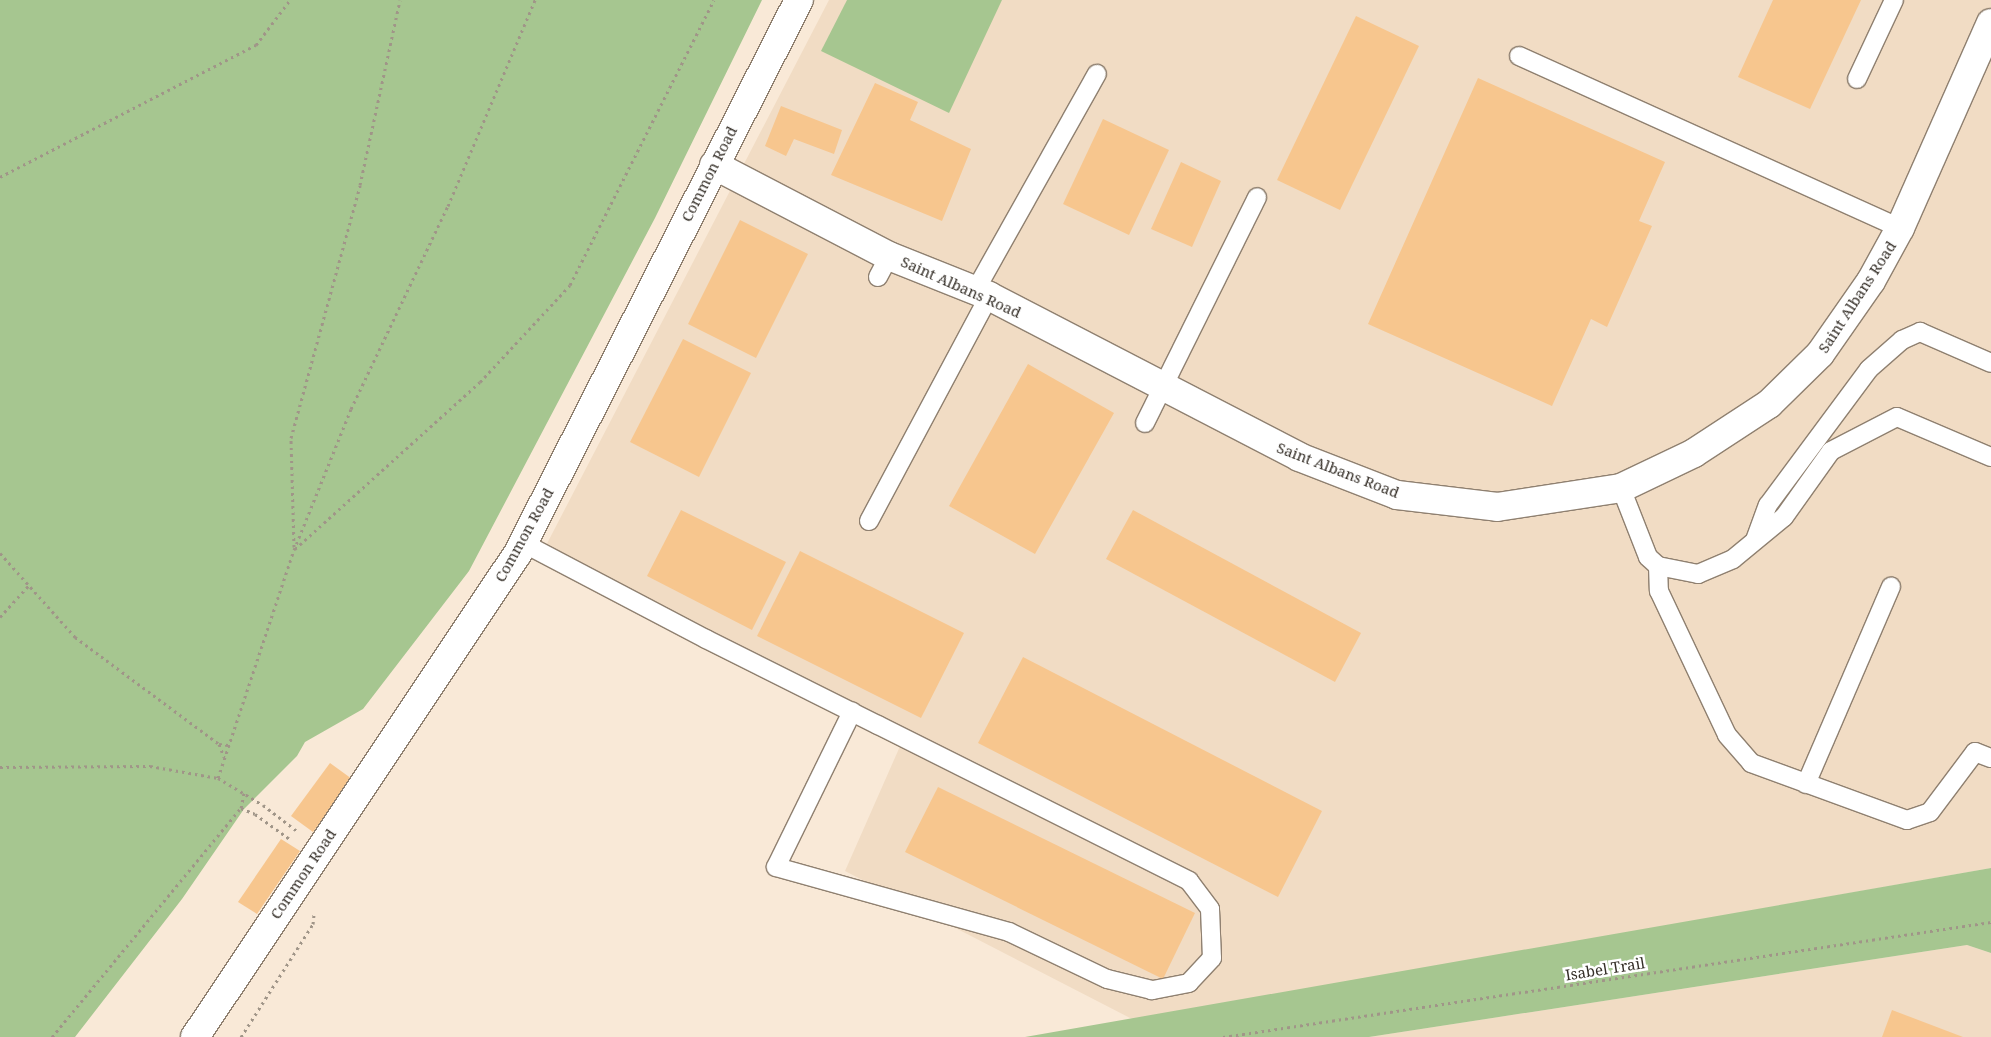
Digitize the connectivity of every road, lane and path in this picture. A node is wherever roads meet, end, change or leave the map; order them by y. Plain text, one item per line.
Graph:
1 (290, 0) edge
2 (400, 0) edge
3 (535, 0) edge
4 (714, 0) edge
5 (799, 0) edge
6 (1894, 0) edge
7 (1991, 23) edge
8 (1518, 56) dead end
9 (1096, 74) dead end
10 (1857, 79) dead end
11 (714, 165) junction
12 (0, 177) edge
13 (1257, 197) dead end
14 (1900, 228) junction
15 (982, 294) junction
16 (1991, 363) edge
17 (1164, 390) junction
18 (1145, 423) dead end
19 (1991, 457) edge
20 (1621, 488) junction
21 (869, 520) dead end
22 (1755, 541) junction
23 (522, 543) junction
24 (294, 550) junction
25 (0, 552) edge
26 (1658, 566) junction
27 (29, 585) junction
28 (1891, 588) dead end
29 (0, 616) edge
30 (852, 712) junction
31 (220, 744) junction
32 (228, 745) junction
33 (224, 757) junction
34 (1991, 758) edge
35 (0, 768) edge
36 (218, 778) junction
37 (1806, 784) junction
38 (244, 793) junction
39 (241, 808) junction
40 (317, 853) junction
41 (1991, 922) edge
42 (52, 1037) edge
43 (195, 1037) edge
44 (1223, 1037) edge

1 - 12 path
2 - 24 path
3 - 24 path
4 - 24 path
5 - 11 street, Common Road
6 - 10 lane
7 - 14 street, Saint Albans Road
8 - 14 lane
9 - 15 lane
11 - 15 street, Saint Albans Road
11 - 23 street, Common Road
13 - 17 lane
14 - 20 street, Saint Albans Road
15 - 17 street, Saint Albans Road
15 - 21 lane
16 - 22 lane
17 - 18 lane
17 - 20 street, Saint Albans Road
19 - 22 lane
20 - 26 lane
22 - 26 lane
23 - 30 lane
23 - 40 street, Common Road
24 - 32 path
25 - 27 path
26 - 37 lane
27 - 29 path
27 - 31 path
28 - 37 lane
30 - 30 lane
31 - 32 path
31 - 33 path
32 - 33 path
33 - 36 path
34 - 37 lane
35 - 36 path
36 - 38 path
38 - 39 path
38 - 40 path
39 - 40 path
39 - 42 path
40 - 43 street, Common Road
41 - 44 path, Isabel Trail

